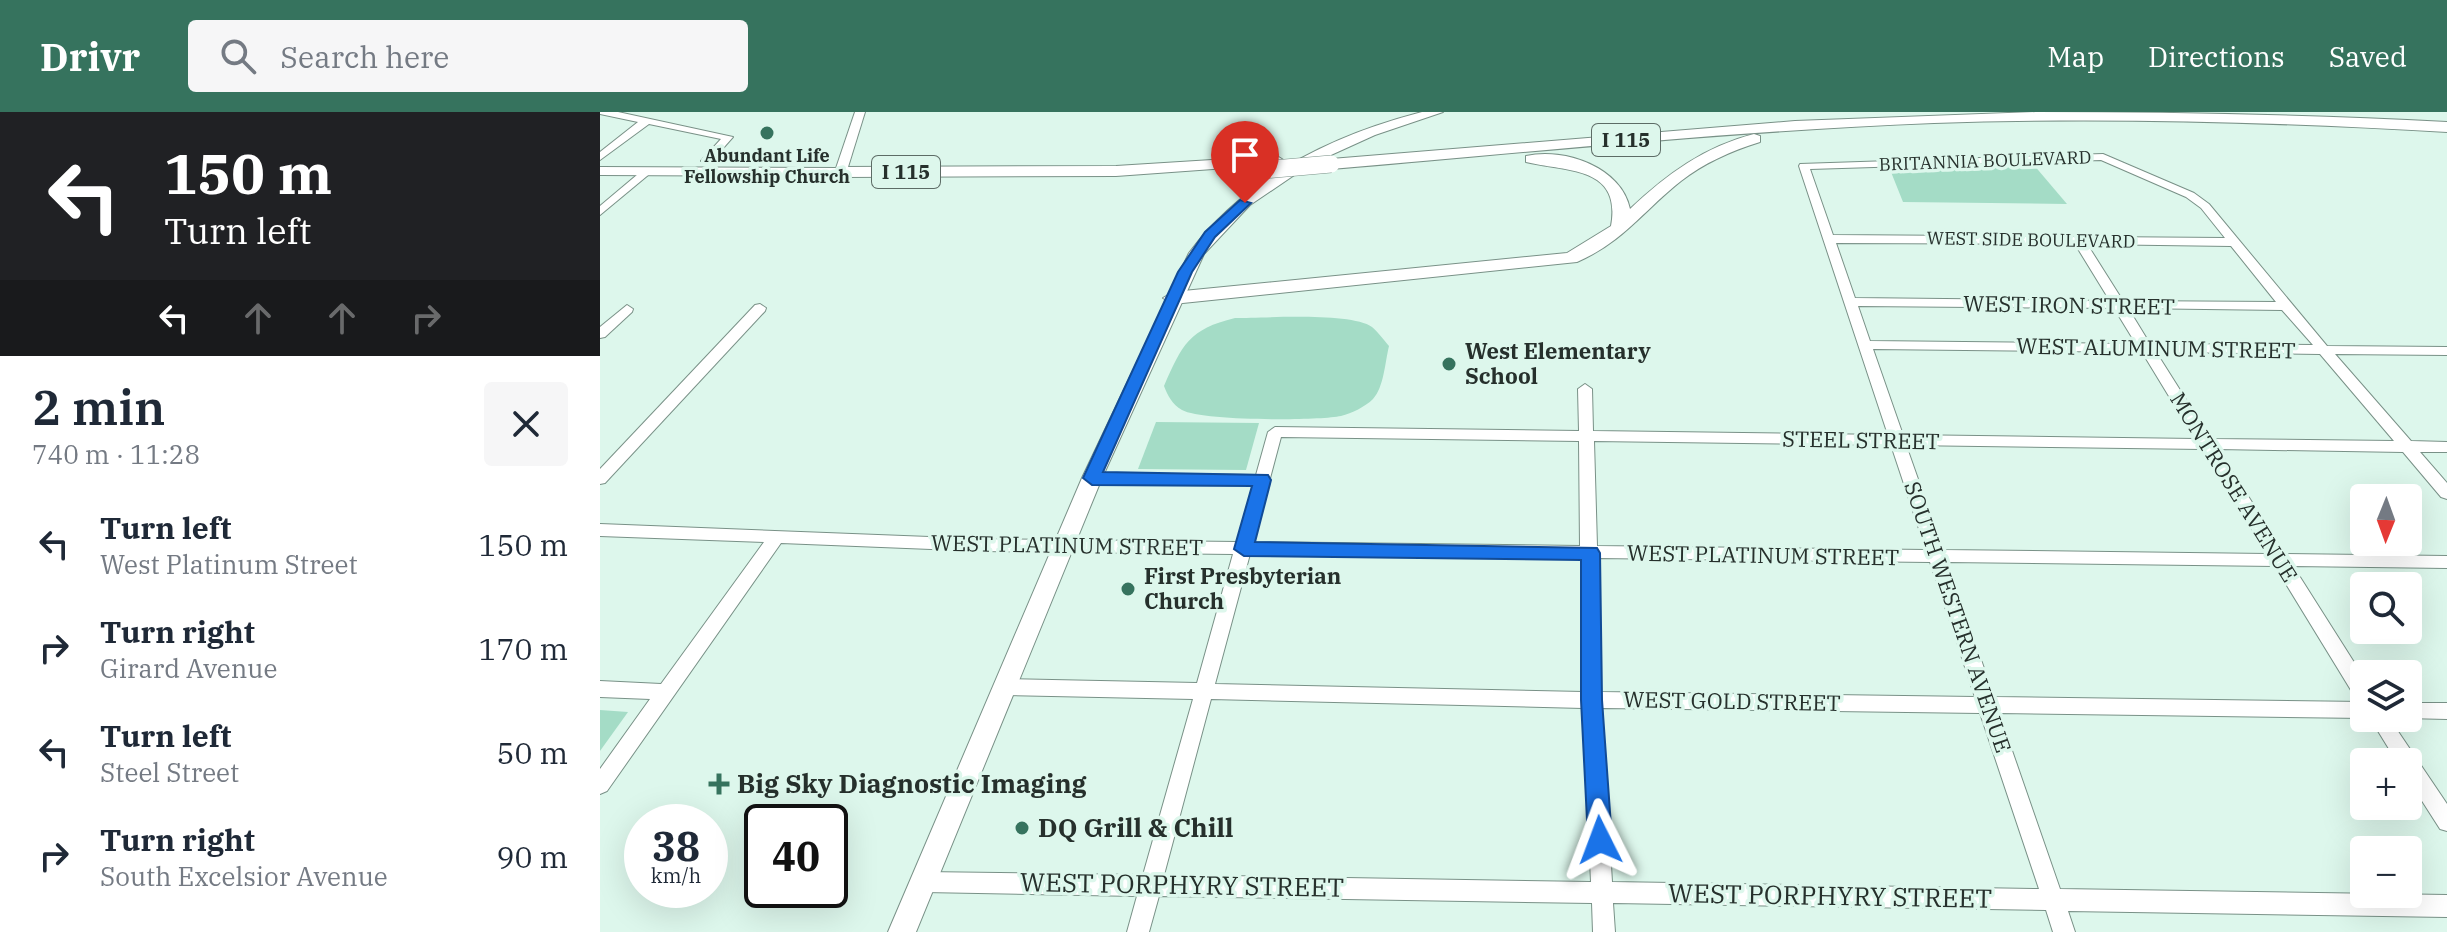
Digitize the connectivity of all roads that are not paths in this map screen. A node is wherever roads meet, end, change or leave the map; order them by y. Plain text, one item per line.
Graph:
1 (603, 112) edge
2 (860, 112) edge
3 (1437, 112) edge
4 (1744, 112) edge
5 (1870, 112) edge
6 (1922, 121) junction
7 (645, 122) junction
8 (2447, 127) edge
9 (1578, 137) junction
10 (600, 157) edge
11 (706, 161) dead end
12 (1336, 161) junction
13 (1804, 166) joint
14 (600, 171) edge
15 (642, 176) junction
16 (839, 176) junction
17 (600, 180) edge
18 (600, 212) edge
19 (1619, 231) junction
20 (1829, 239) junction
21 (2078, 240) junction
22 (2234, 242) junction
23 (1173, 298) junction
24 (1851, 302) junction
25 (2119, 306) junction
26 (2286, 306) junction
27 (760, 308) dead end
28 (627, 309) dead end
29 (600, 334) edge
30 (1866, 345) junction
31 (2147, 349) junction
32 (2324, 350) junction
33 (2447, 351) edge
34 (1585, 389) dead end
35 (1586, 436) junction
36 (1898, 440) junction
37 (2207, 445) junction
38 (2408, 446) junction
39 (2447, 447) edge
40 (1092, 478) junction
41 (600, 479) edge
42 (1262, 480) junction
43 (2447, 493) edge
44 (600, 530) edge
45 (777, 536) junction
46 (1065, 546) junction
47 (1244, 549) junction
48 (1590, 553) junction
49 (1938, 558) junction
50 (2282, 562) junction
51 (2447, 562) edge
52 (2350, 671) edge
53 (1005, 687) junction
54 (600, 689) edge
55 (1203, 691) junction
56 (665, 692) junction
57 (1592, 700) junction
58 (1987, 704) junction
59 (2350, 710) edge
60 (2422, 711) edge
61 (2447, 711) edge
62 (2388, 732) edge
63 (600, 785) edge
64 (2447, 822) edge
65 (924, 882) junction
66 (1150, 883) junction
67 (1603, 891) junction
68 (2054, 900) junction
69 (2447, 906) edge
70 (902, 932) edge
71 (1138, 932) edge
72 (1604, 932) edge
73 (2064, 932) edge

1 - 7 street
2 - 16 street
3 - 23 main road
4 - 9 highway
5 - 9 highway, I 115
6 - 8 highway, I 115
6 - 12 highway, I 115
6 - 19 highway
7 - 10 street
7 - 11 street
9 - 12 highway, I 115
12 - 16 highway, I 115, bridge
12 - 19 highway
13 - 20 street, SOUTH WESTERN AVENUE
13 - 22 street, BRITANNIA BOULEVARD
14 - 15 main road
15 - 16 main road
15 - 17 main road
15 - 18 street
19 - 23 highway
20 - 21 street, WEST SIDE BOULEVARD
20 - 24 street, SOUTH WESTERN AVENUE
21 - 22 street, WEST SIDE BOULEVARD
21 - 25 street, MONTROSE AVENUE
22 - 26 street, BRITANNIA BOULEVARD
23 - 40 main road
24 - 25 street, WEST IRON STREET
24 - 30 street, SOUTH WESTERN AVENUE
25 - 26 street, WEST IRON STREET
25 - 31 street, MONTROSE AVENUE
26 - 32 street, BRITANNIA BOULEVARD
27 - 41 street
28 - 29 street
30 - 31 street, WEST ALUMINUM STREET
30 - 36 street, SOUTH WESTERN AVENUE
31 - 32 street, WEST ALUMINUM STREET
31 - 37 street, MONTROSE AVENUE
32 - 33 street, WEST ALUMINUM STREET
32 - 38 street, BRITANNIA BOULEVARD
34 - 35 street
35 - 36 street, STEEL STREET
35 - 42 street, STEEL STREET
35 - 48 street
36 - 37 street, STEEL STREET
36 - 49 street, SOUTH WESTERN AVENUE
37 - 38 street, STEEL STREET
37 - 50 street, MONTROSE AVENUE
38 - 39 street, STEEL STREET
38 - 43 street, BRITANNIA BOULEVARD
40 - 42 street
40 - 46 main road
42 - 47 street
44 - 45 street, WEST PLATINUM STREET
45 - 46 street, WEST PLATINUM STREET
45 - 56 street
46 - 47 street, WEST PLATINUM STREET
46 - 53 main road
47 - 48 street, WEST PLATINUM STREET
47 - 55 street
48 - 49 street, WEST PLATINUM STREET
48 - 57 street
49 - 50 street, WEST PLATINUM STREET
49 - 58 street, SOUTH WESTERN AVENUE
50 - 51 street, WEST PLATINUM STREET
50 - 52 street, MONTROSE AVENUE
53 - 55 street, WEST GOLD STREET
53 - 65 main road
54 - 56 street
55 - 57 street, WEST GOLD STREET
55 - 66 street
56 - 63 street
57 - 58 street, WEST GOLD STREET
57 - 67 street
58 - 59 street, WEST GOLD STREET
58 - 68 street, SOUTH WESTERN AVENUE
60 - 61 street
62 - 64 street
65 - 66 street, WEST PORPHYRY STREET
65 - 70 main road
66 - 67 street, WEST PORPHYRY STREET
66 - 71 street
67 - 68 street, WEST PORPHYRY STREET
67 - 72 street
68 - 69 street, WEST PORPHYRY STREET
68 - 73 street, SOUTH WESTERN AVENUE

